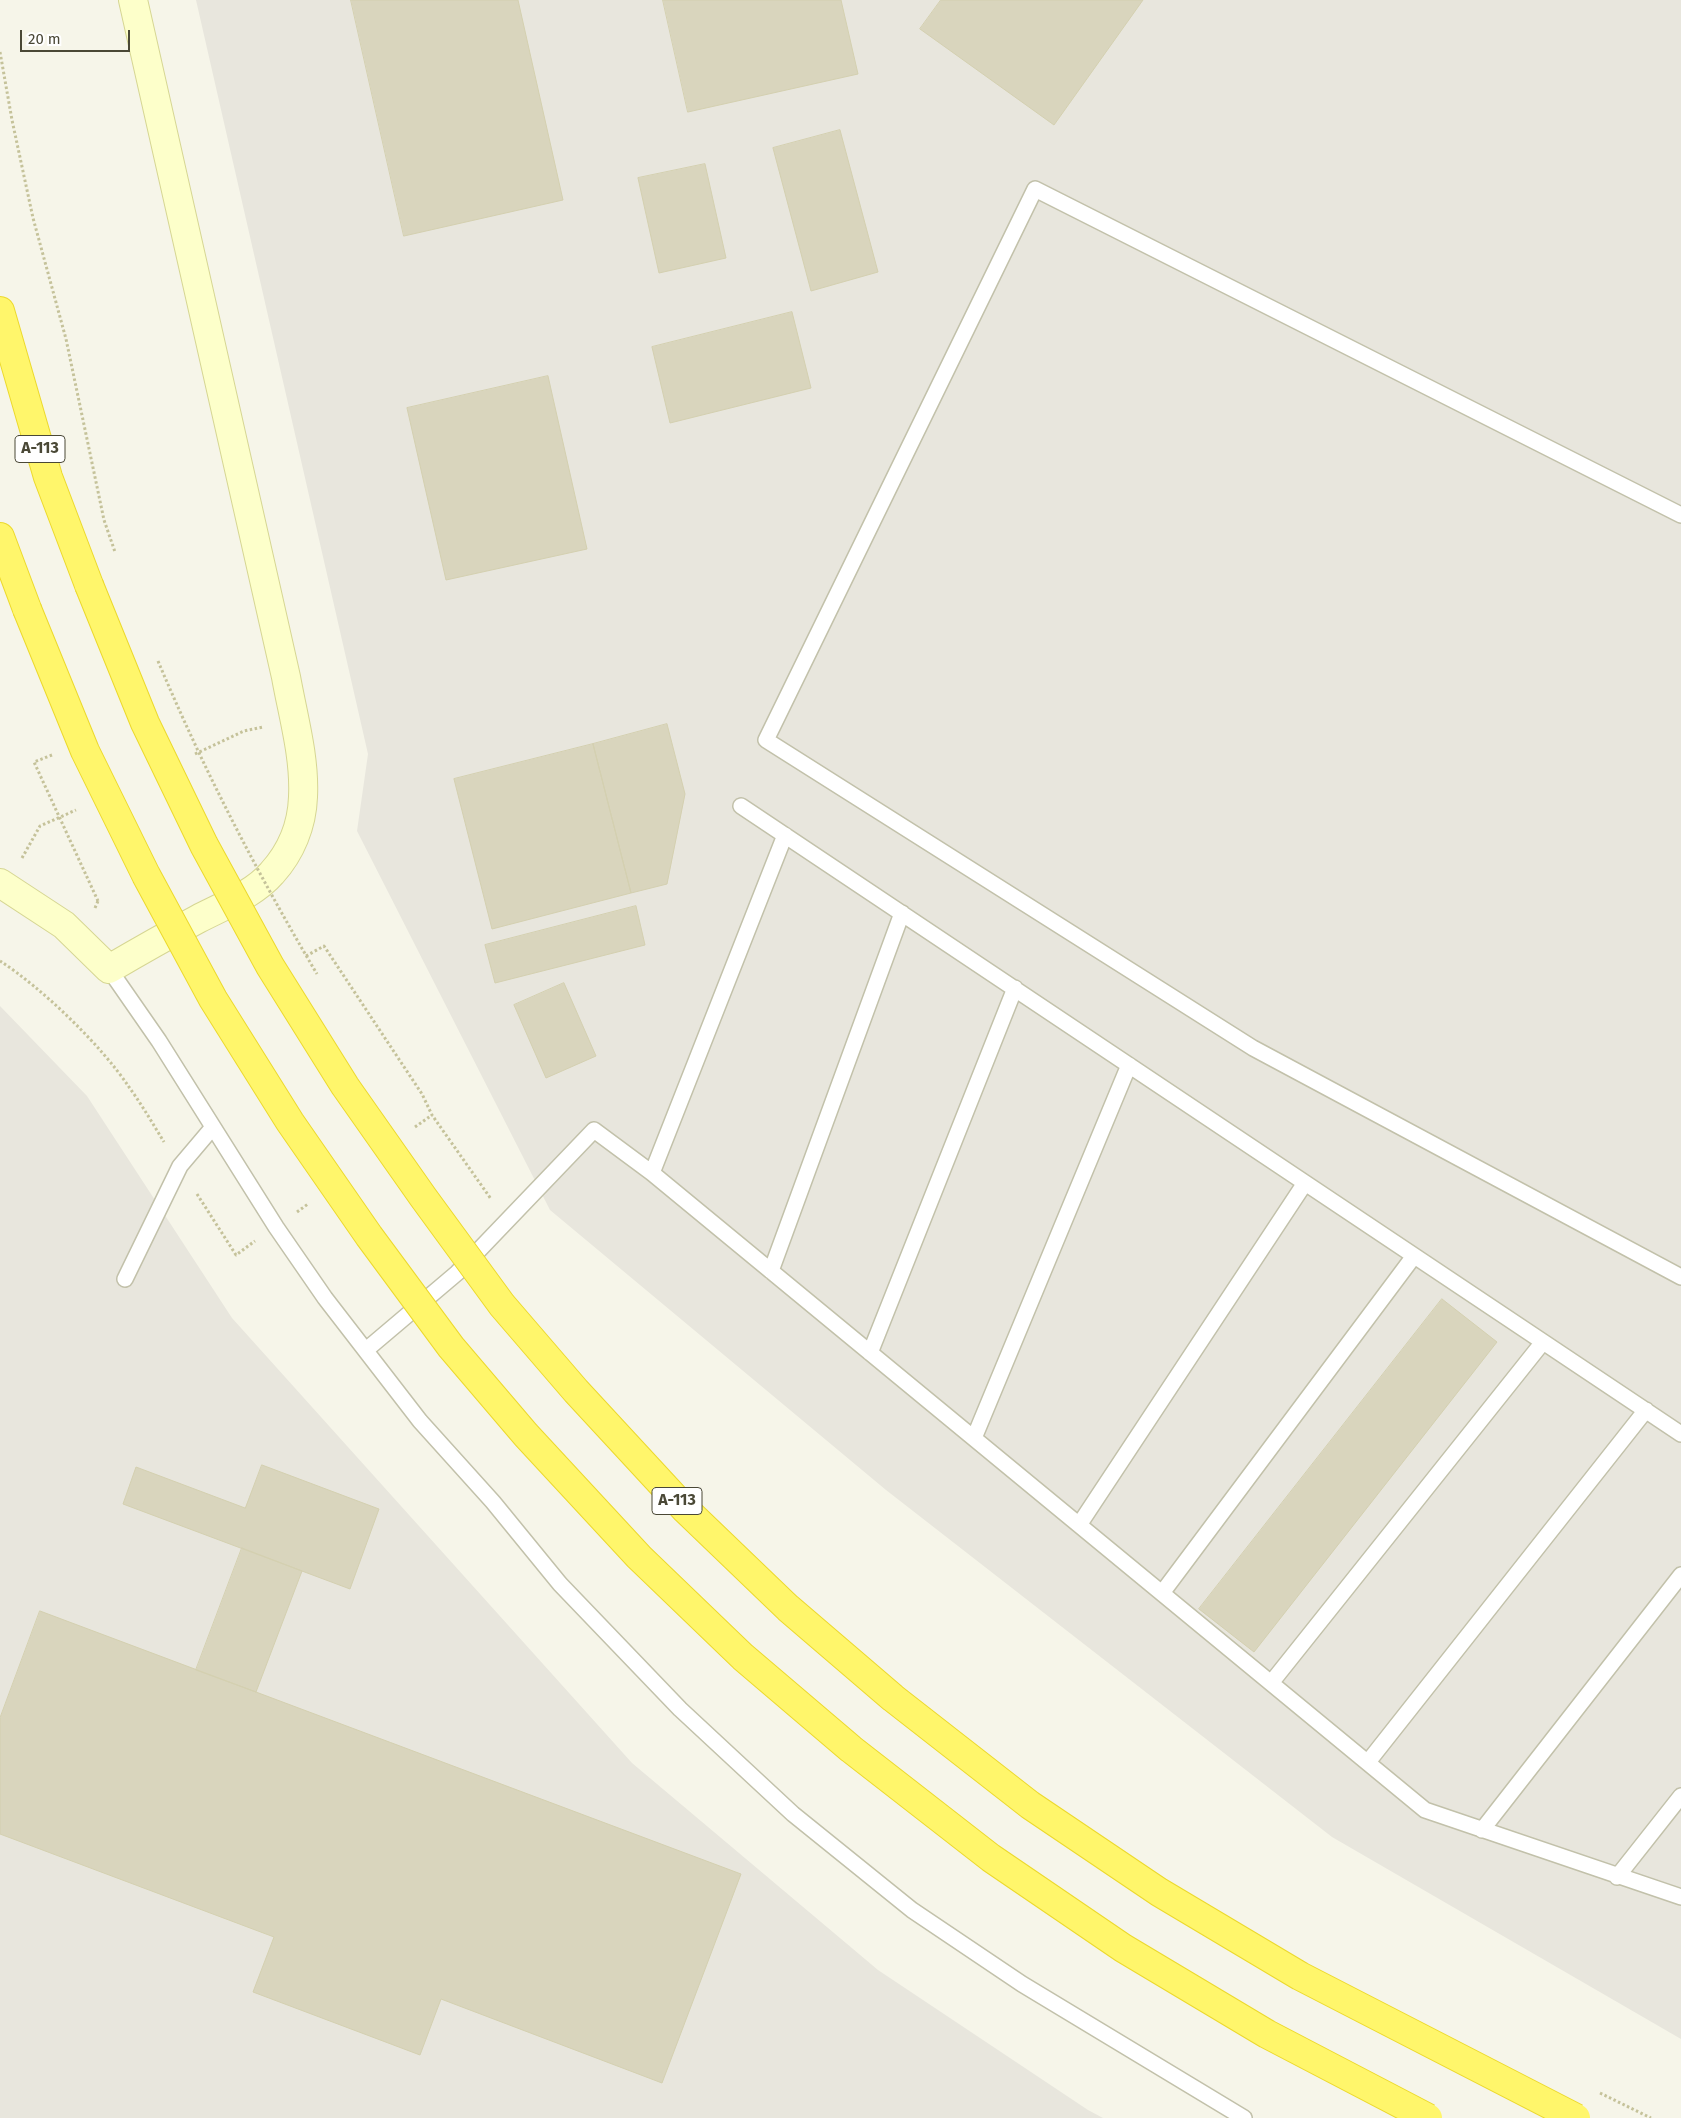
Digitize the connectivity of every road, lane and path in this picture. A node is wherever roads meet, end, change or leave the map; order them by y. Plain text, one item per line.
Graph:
1 (132, 0) edge
2 (0, 52) edge
3 (0, 311) edge
4 (1681, 515) edge
5 (0, 538) edge
6 (116, 555) dead end
7 (156, 654) dead end
8 (294, 720) junction
9 (53, 754) dead end
10 (191, 756) dead end
11 (84, 806) dead end
12 (742, 806) dead end
13 (785, 835) junction
14 (5, 885) edge
15 (98, 901) dead end
16 (902, 913) junction
17 (306, 956) junction
18 (109, 969) junction
19 (320, 980) dead end
20 (1015, 988) junction
21 (1129, 1064) junction
22 (411, 1123) dead end
23 (213, 1127) junction
24 (417, 1131) dead end
25 (652, 1173) junction
26 (1306, 1183) junction
27 (510, 1218) junction
28 (1414, 1256) junction
29 (771, 1271) junction
30 (1681, 1277) edge
31 (125, 1279) dead end
32 (1543, 1342) junction
33 (366, 1350) junction
34 (870, 1353) junction
35 (1646, 1410) junction
36 (1681, 1434) edge
37 (974, 1438) junction
38 (1079, 1524) junction
39 (1681, 1575) edge
40 (1162, 1593) junction
41 (1271, 1683) junction
42 (1368, 1762) junction
43 (1681, 1796) edge
44 (1482, 1830) junction
45 (1617, 1877) junction
46 (1681, 1897) edge
47 (1592, 2089) dead end
48 (1244, 2118) edge
49 (1428, 2118) edge
50 (1576, 2118) edge
51 (1651, 2118) edge

1 - 8 street
2 - 6 path
3 - 50 highway, А-113, bridge
4 - 30 lane
5 - 49 highway, bridge
7 - 17 path, bridge
8 - 10 path
8 - 18 street
9 - 15 path, bridge
11 - 14 path
12 - 13 lane
13 - 16 lane
13 - 25 lane
14 - 18 street
16 - 20 lane
16 - 29 lane
17 - 19 path, bridge
17 - 27 path
18 - 23 lane
20 - 21 lane
20 - 34 lane
21 - 26 lane
21 - 37 lane
22 - 24 path
23 - 31 lane
23 - 33 lane
25 - 27 lane
25 - 29 lane
26 - 28 lane
26 - 38 lane
27 - 33 lane
28 - 32 lane
28 - 40 lane
29 - 34 lane
32 - 35 lane
32 - 41 lane
33 - 48 lane
34 - 37 lane
35 - 36 lane
35 - 42 lane
37 - 38 lane
38 - 40 lane
39 - 44 lane
40 - 41 lane
41 - 42 lane
42 - 44 lane
43 - 45 lane
44 - 45 lane
45 - 46 lane
47 - 51 path, bridge

